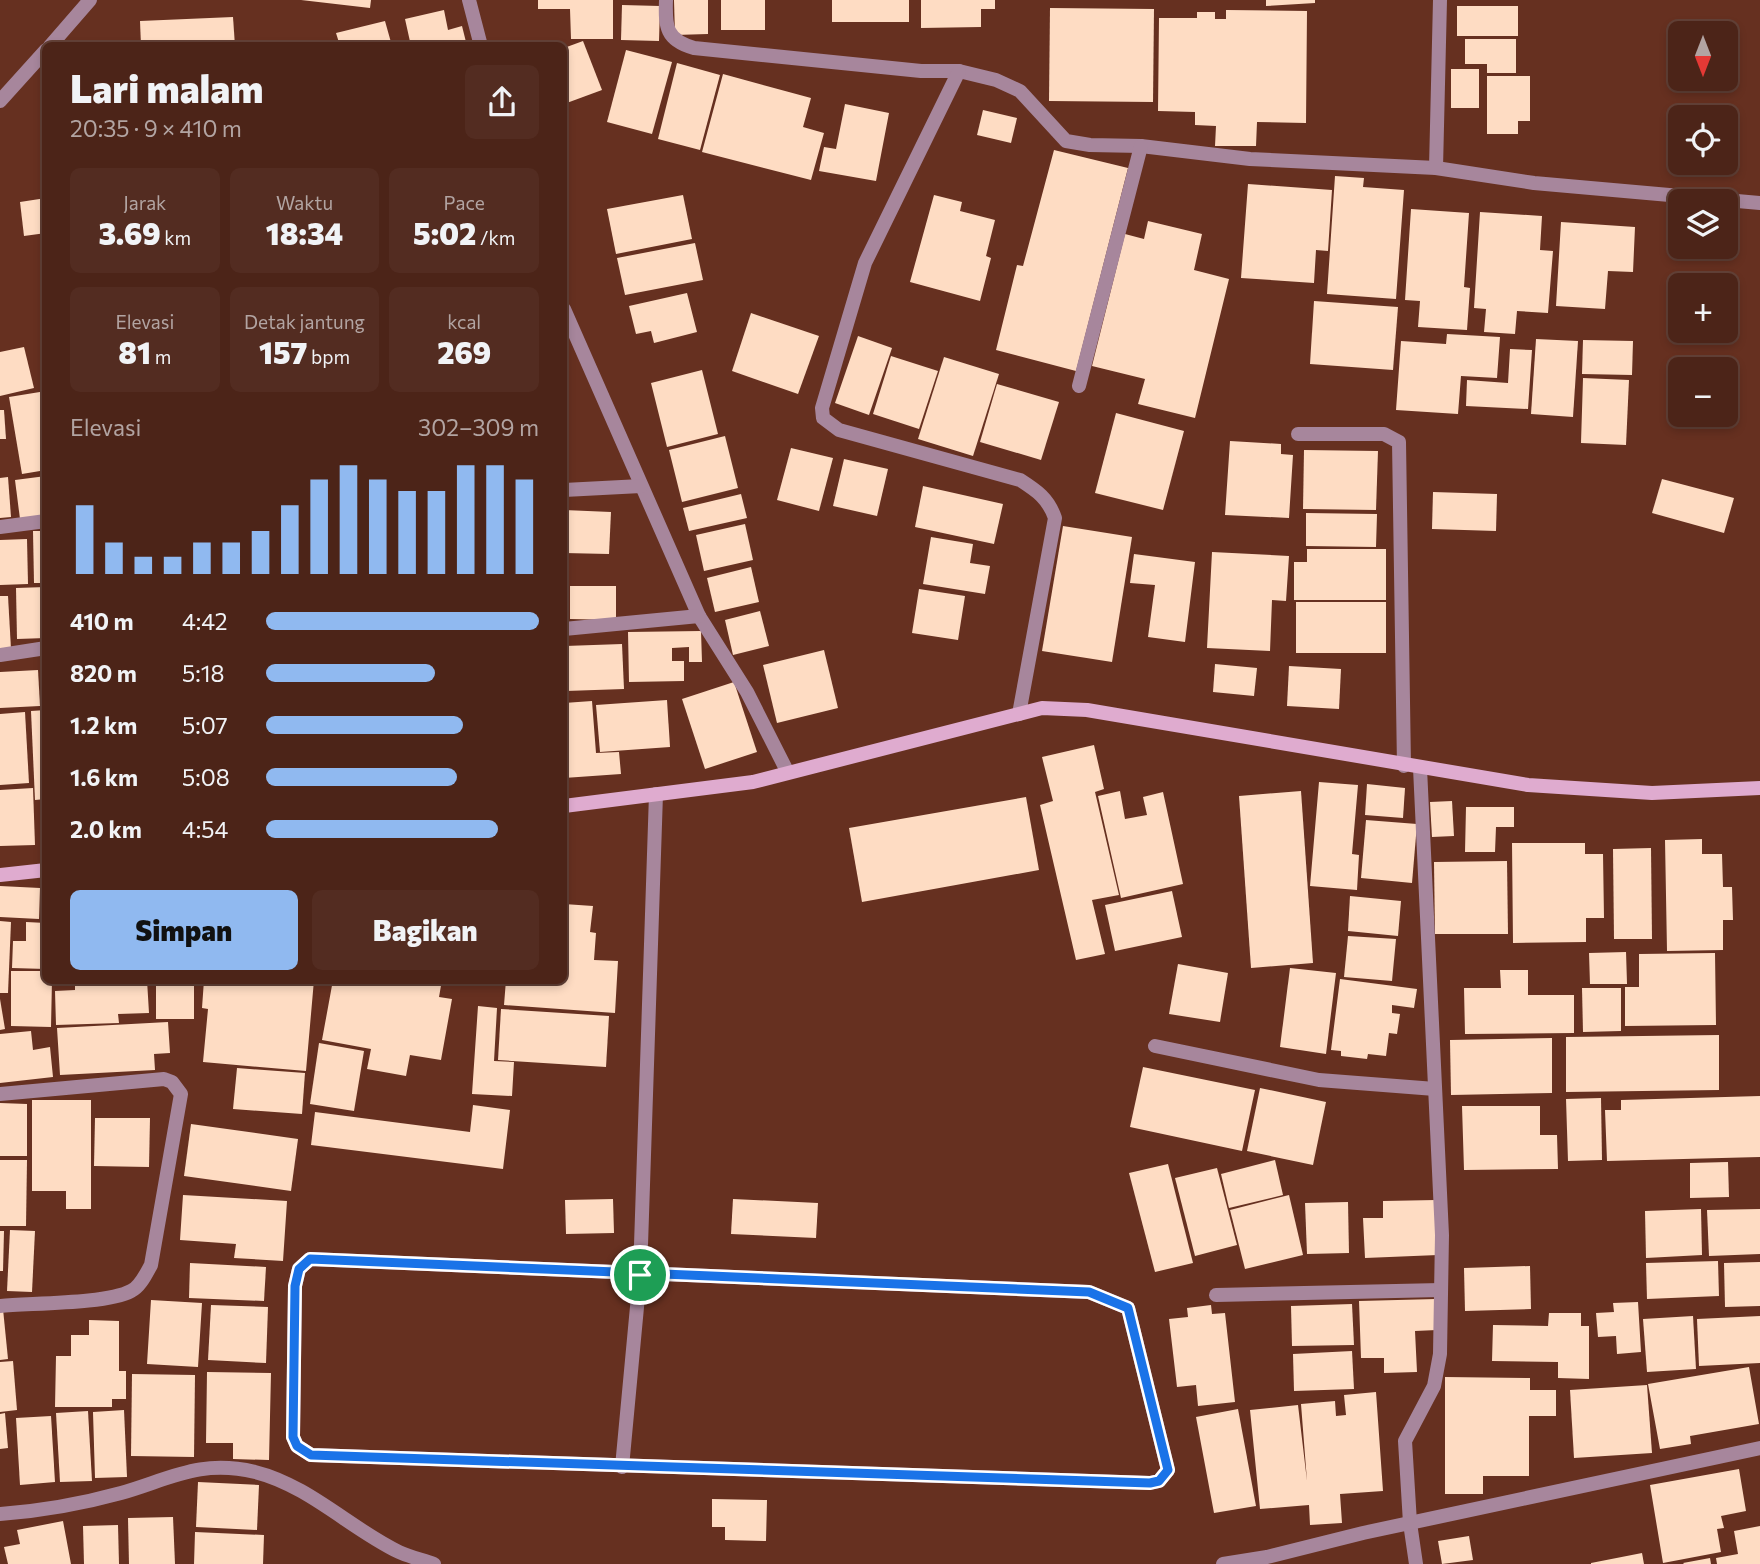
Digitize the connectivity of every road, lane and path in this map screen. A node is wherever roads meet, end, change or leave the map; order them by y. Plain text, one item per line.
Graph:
1 (90, 0) edge
2 (468, 0) edge
3 (666, 0) edge
4 (1440, 0) edge
5 (53, 42) edge
6 (480, 42) edge
7 (42, 54) edge
8 (959, 71) junction
9 (0, 101) edge
10 (1141, 146) junction
11 (1436, 168) junction
12 (1760, 203) edge
13 (567, 316) edge
14 (1079, 386) dead end
15 (1298, 434) dead end
16 (640, 486) junction
17 (567, 490) edge
18 (42, 522) edge
19 (0, 527) edge
20 (699, 616) junction
21 (567, 629) edge
22 (42, 649) edge
23 (0, 655) edge
24 (1019, 713) junction
25 (1404, 766) junction
26 (1420, 768) junction
27 (786, 771) junction
28 (1760, 788) edge
29 (656, 794) junction
30 (567, 806) edge
31 (42, 870) edge
32 (0, 875) edge
33 (1155, 1046) dead end
34 (1435, 1089) junction
35 (0, 1094) edge
36 (640, 1275) junction
37 (1441, 1290) junction
38 (1216, 1295) dead end
39 (0, 1306) edge
40 (1760, 1448) edge
41 (622, 1467) junction
42 (0, 1514) edge
43 (1410, 1523) junction
44 (434, 1564) edge
45 (1223, 1564) edge
46 (1416, 1564) edge

1 - 5 street
2 - 6 street
3 - 8 street
4 - 11 street
7 - 9 street
8 - 10 street
8 - 24 street
10 - 11 street
10 - 14 street
11 - 12 street
13 - 16 street
15 - 25 street
16 - 17 street
16 - 20 street
18 - 19 street
20 - 21 street
20 - 27 street
22 - 23 street
24 - 25 street
24 - 27 street
25 - 26 street
26 - 28 street
26 - 34 street
27 - 29 street
29 - 30 street
29 - 36 street
31 - 32 street
33 - 34 street
34 - 37 street
35 - 39 street
36 - 41 street
36 - 41 street
36 - 41 street
37 - 38 street
37 - 43 street
40 - 43 street
42 - 44 street
43 - 45 street
43 - 46 street

